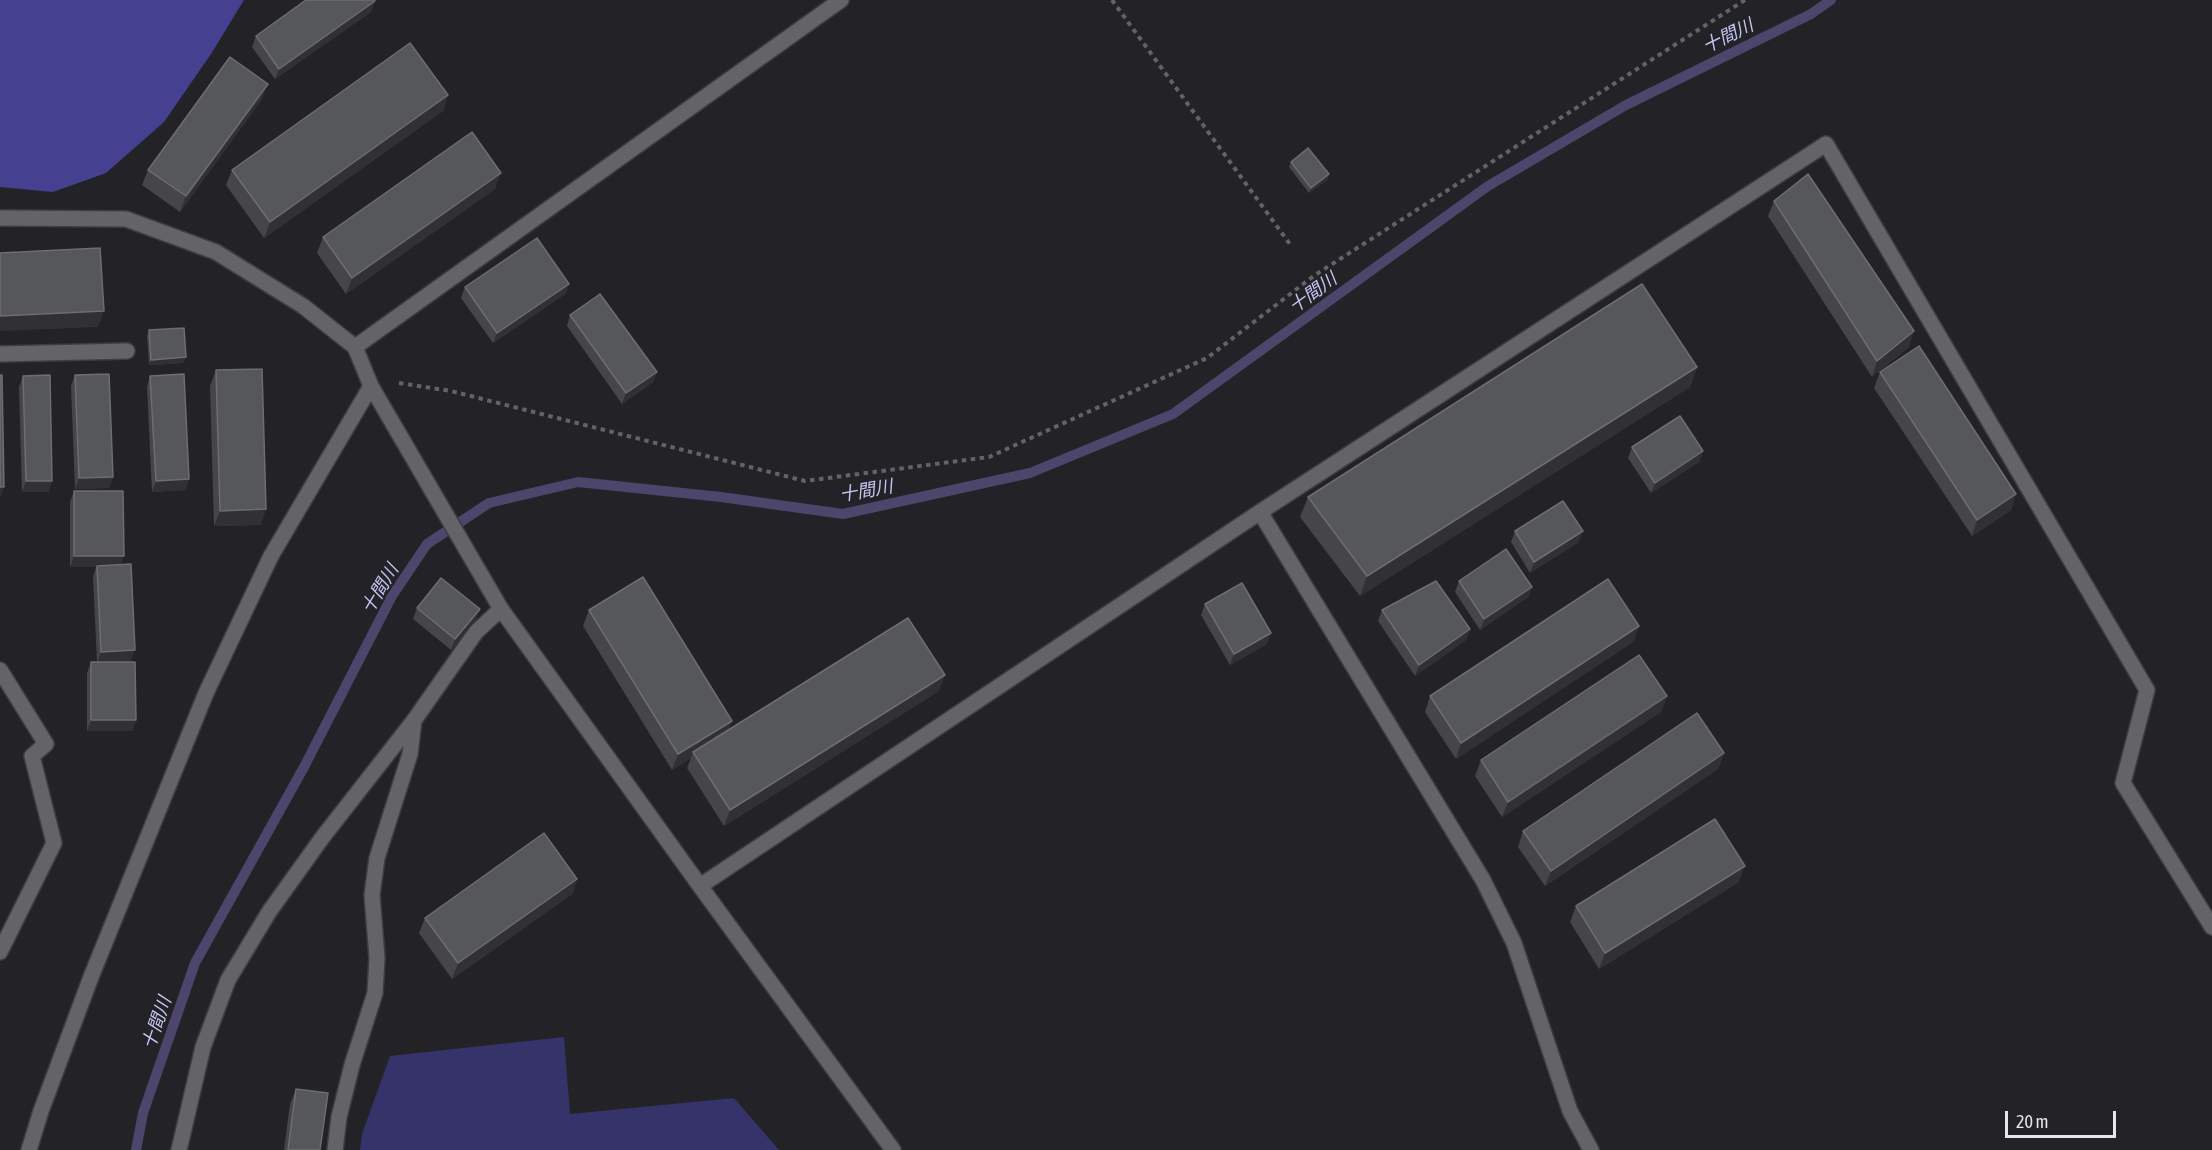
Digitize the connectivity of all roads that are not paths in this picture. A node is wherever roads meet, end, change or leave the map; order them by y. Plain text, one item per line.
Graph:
1 (841, 0) edge
2 (0, 218) edge
3 (355, 347) junction
4 (127, 351) dead end
5 (0, 354) edge
6 (372, 386) junction
7 (1260, 512) junction
8 (501, 609) junction
9 (0, 670) edge
10 (415, 719) junction
11 (700, 886) junction
12 (2212, 927) edge
13 (0, 952) edge
14 (29, 1150) edge
15 (178, 1150) edge
16 (335, 1150) edge
17 (893, 1150) edge
18 (1591, 1150) edge

1 - 3 street
2 - 3 street
3 - 6 street
4 - 5 street
6 - 8 street
6 - 14 street
7 - 11 street
7 - 12 street
7 - 18 street
8 - 10 street
8 - 11 street
9 - 13 street
10 - 15 street
10 - 16 street
11 - 17 street

